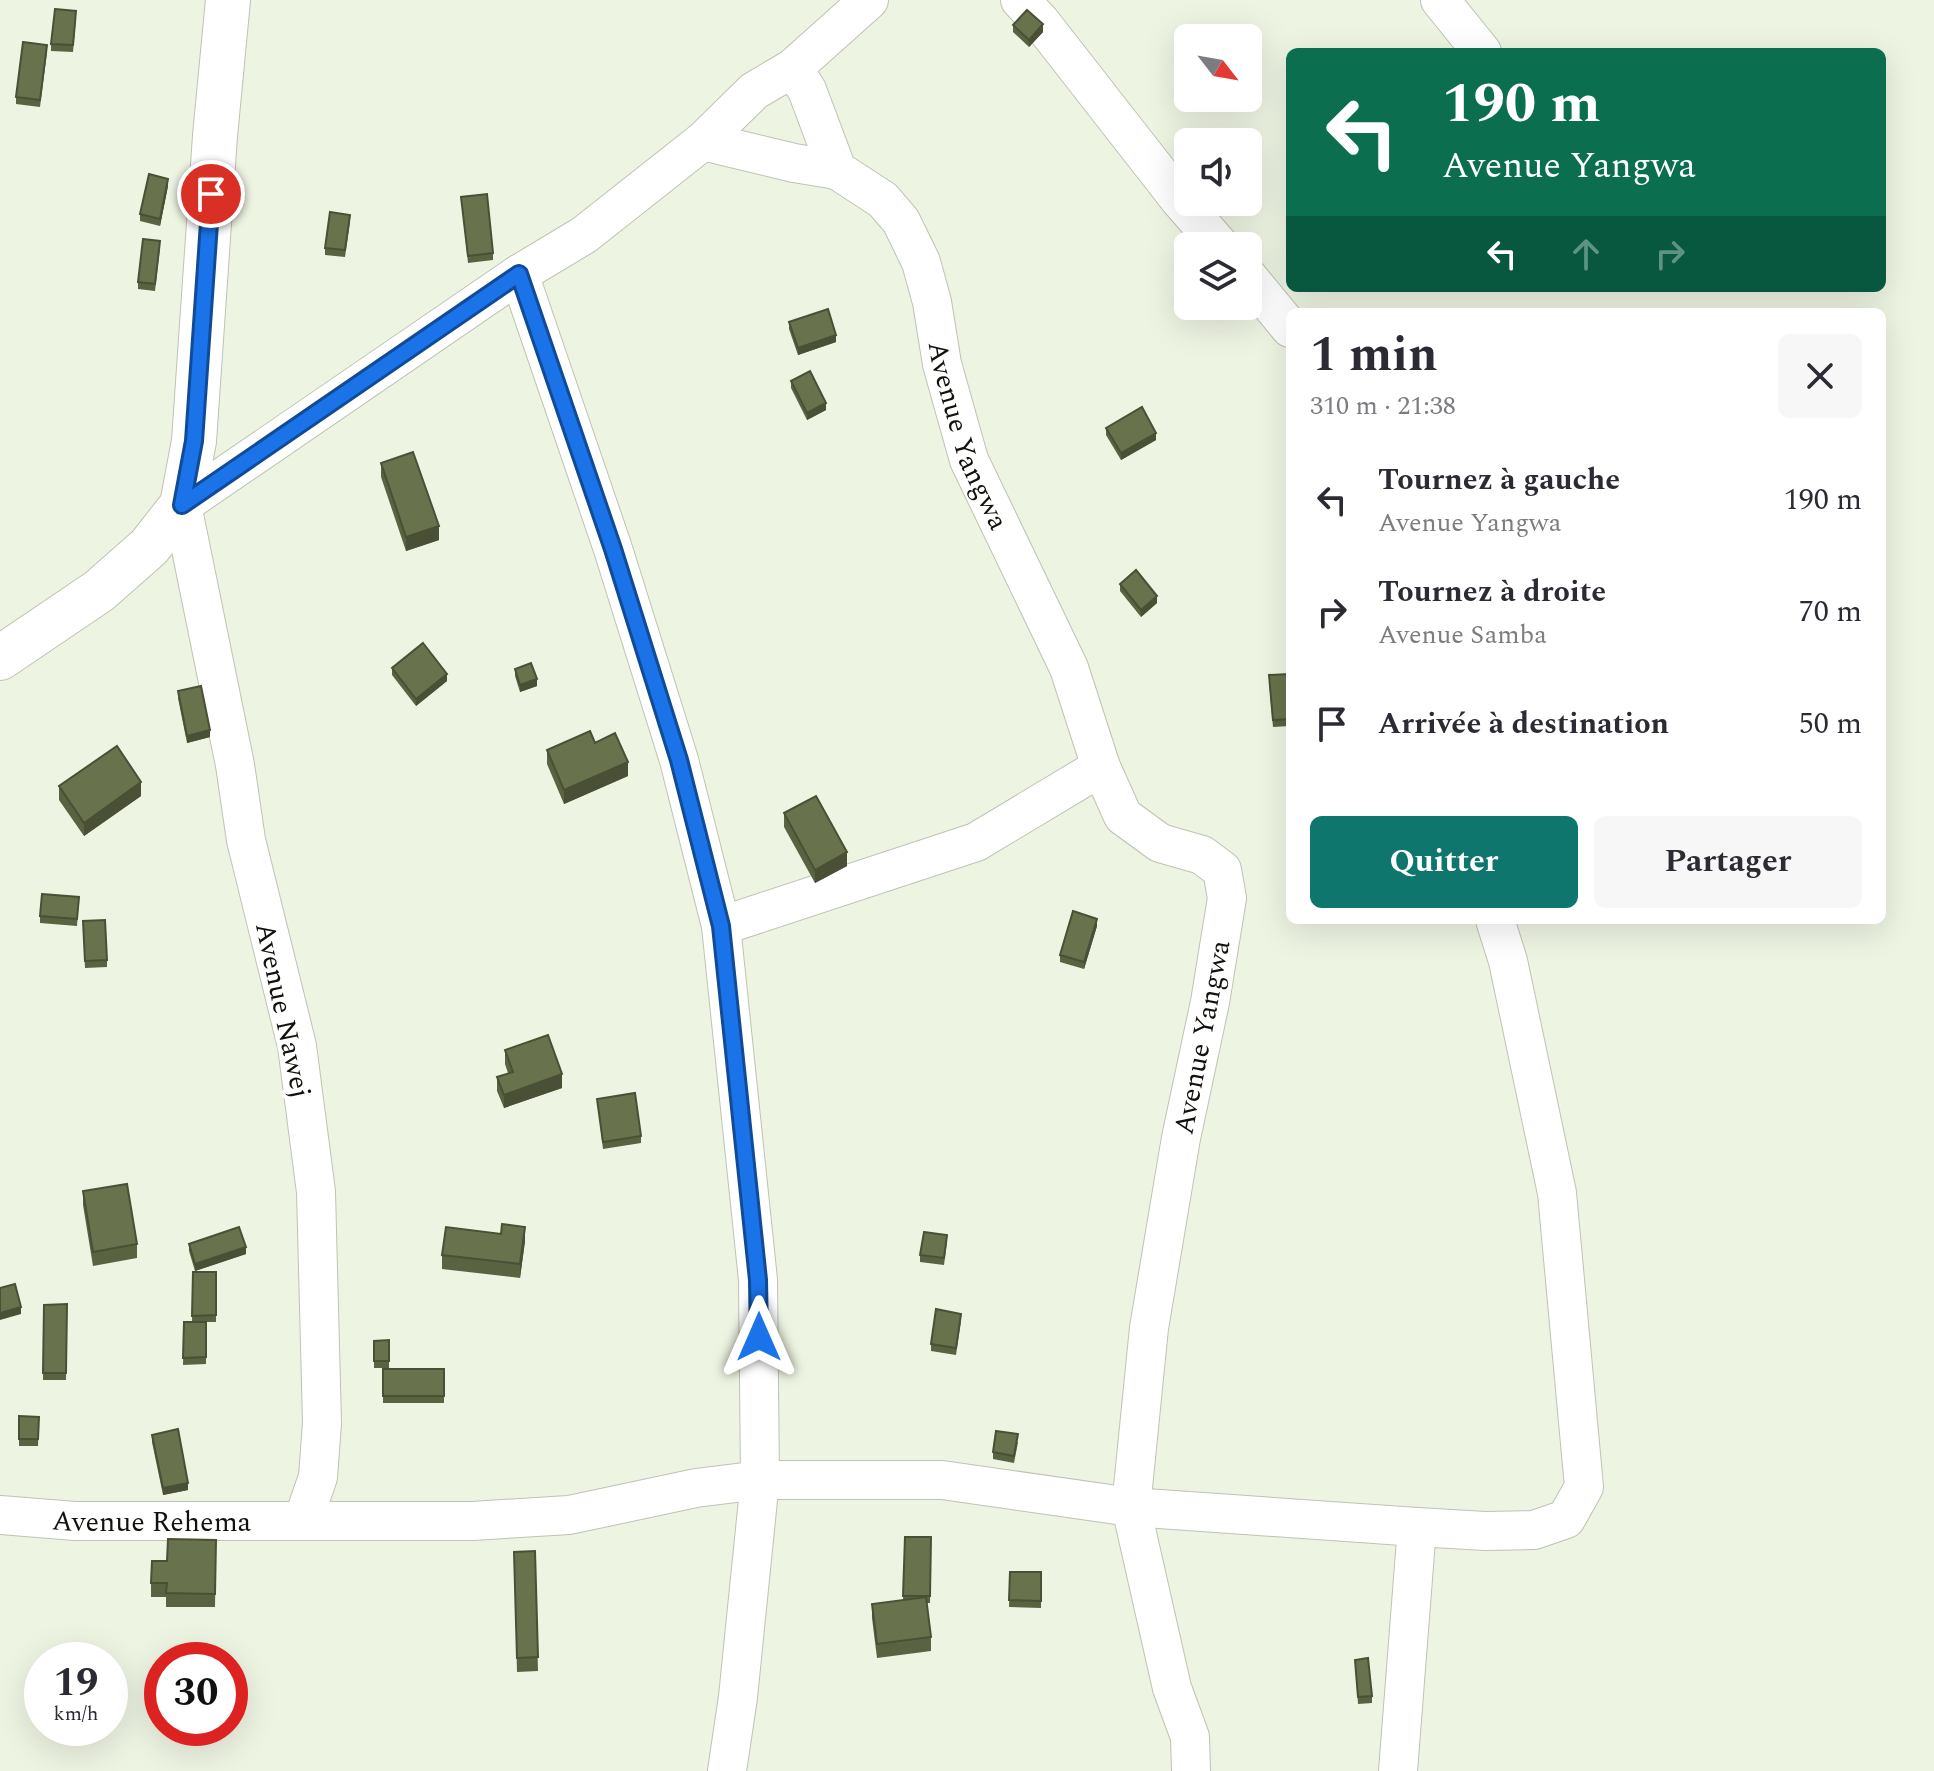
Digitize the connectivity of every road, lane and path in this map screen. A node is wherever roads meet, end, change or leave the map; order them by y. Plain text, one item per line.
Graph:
1 (228, 0) edge
2 (869, 0) edge
3 (1020, 0) edge
4 (1440, 0) edge
5 (1479, 48) edge
6 (793, 68) junction
7 (703, 141) junction
8 (837, 170) junction
9 (1208, 232) edge
10 (519, 274) junction
11 (1262, 294) edge
12 (1286, 323) edge
13 (182, 505) junction
14 (0, 658) edge
15 (1101, 767) junction
16 (1496, 924) edge
17 (721, 926) junction
18 (760, 1480) junction
19 (1131, 1507) junction
20 (0, 1515) edge
21 (303, 1520) junction
22 (1417, 1527) junction
23 (727, 1771) edge
24 (1191, 1771) edge
25 (1398, 1771) edge

1 - 13 street
2 - 6 street
3 - 9 street
4 - 5 street
6 - 7 street
6 - 8 street
7 - 8 street
7 - 10 street
8 - 15 street, Avenue Yangwa
10 - 13 street
10 - 17 street
11 - 12 street
13 - 14 street
13 - 21 street, Avenue Nawej
15 - 17 street
15 - 19 street, Avenue Yangwa
16 - 22 street, Avenue Rehema
17 - 18 street
18 - 19 street, Avenue Rehema
18 - 21 street, Avenue Rehema
18 - 23 street
19 - 22 street, Avenue Rehema
19 - 24 street
20 - 21 street, Avenue Rehema
22 - 25 street

